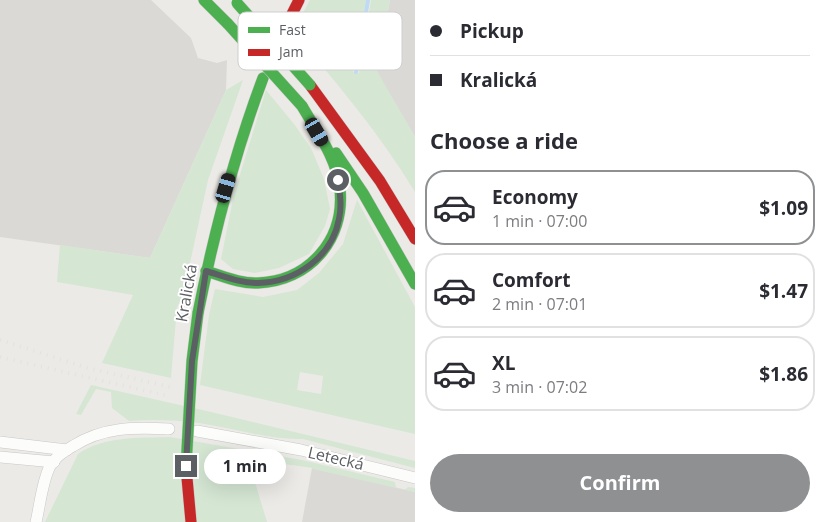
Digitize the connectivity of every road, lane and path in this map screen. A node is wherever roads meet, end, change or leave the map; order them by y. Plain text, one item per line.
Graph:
1 (204, 0) edge
2 (299, 0) edge
3 (235, 2) edge
4 (244, 12) edge
5 (293, 12) edge
6 (238, 35) edge
7 (270, 70) edge
8 (296, 70) edge
9 (263, 78) dead end
10 (302, 106) junction
11 (415, 239) edge
12 (206, 271) junction
13 (415, 284) edge
14 (168, 428) dead end
15 (197, 431) dead end
16 (0, 442) edge
17 (66, 450) junction
18 (0, 457) edge
19 (54, 462) junction
20 (415, 478) edge
21 (36, 522) edge
22 (191, 522) edge

1 - 6 main road, bridge
2 - 5 main road
3 - 4 main road, bridge
7 - 10 main road, bridge
8 - 11 main road, bridge
9 - 12 main road, Kralická
10 - 12 main road
10 - 13 main road
12 - 22 main road, Kralická, bridge
14 - 17 street
15 - 20 street, Letecká
16 - 17 street
17 - 19 street
18 - 19 street
19 - 21 street

